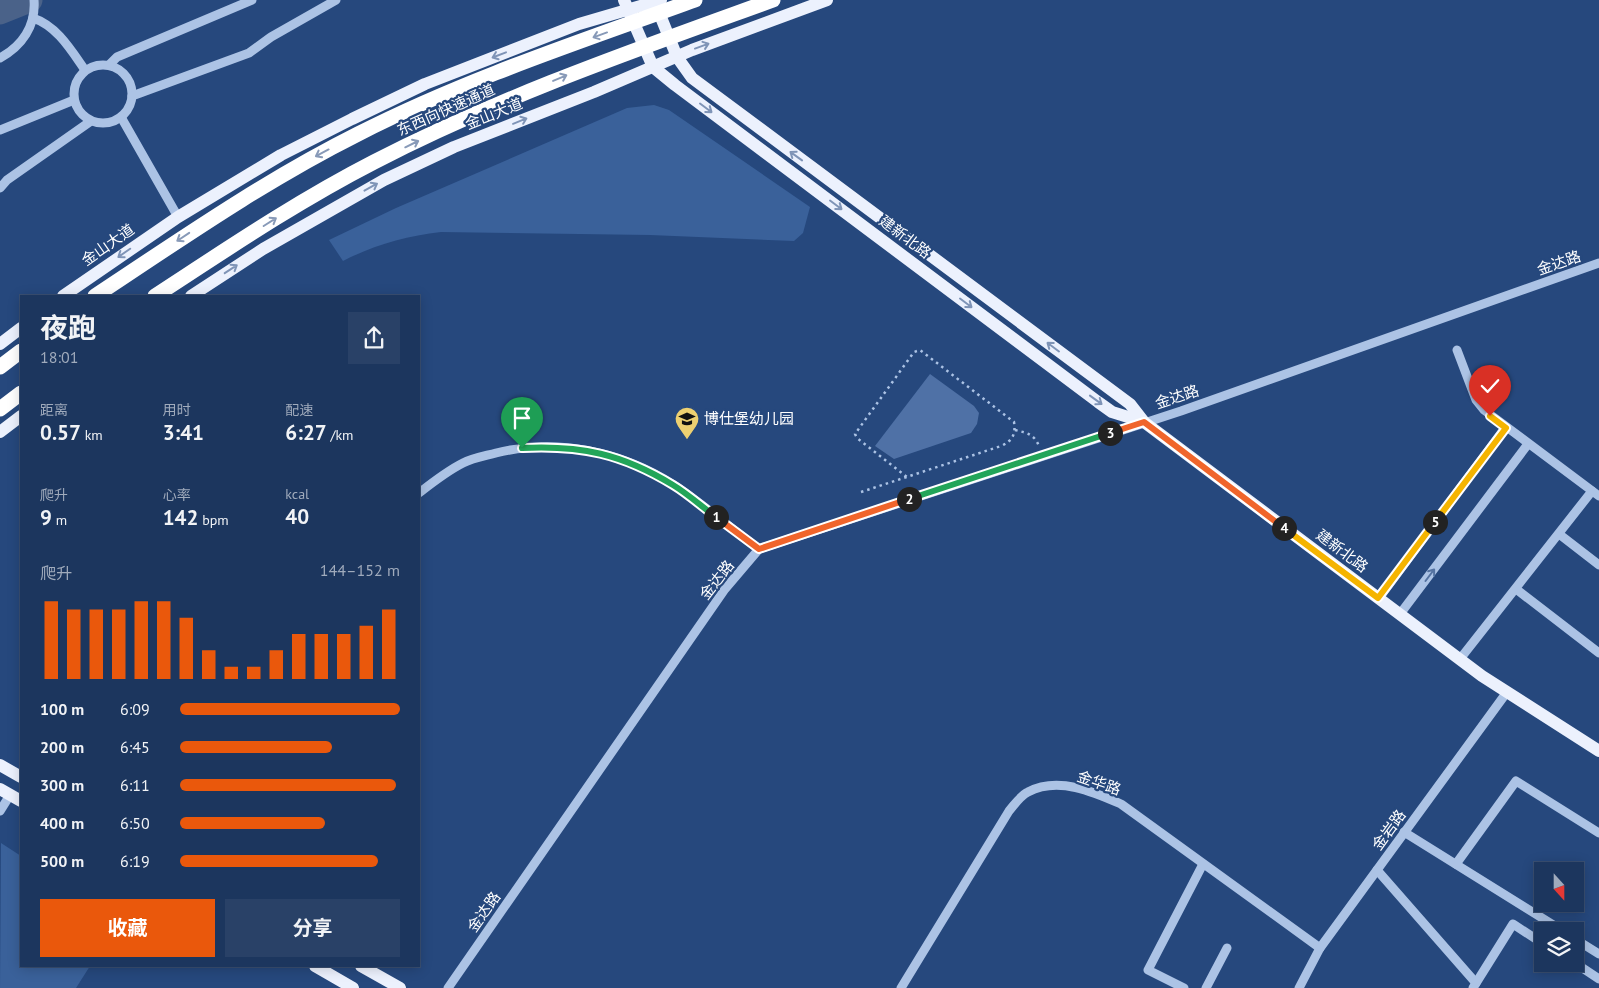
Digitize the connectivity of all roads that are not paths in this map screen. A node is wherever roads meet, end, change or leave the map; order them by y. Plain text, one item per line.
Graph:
1 (34, 0) edge
2 (252, 0) edge
3 (336, 0) edge
4 (695, 0) edge
5 (773, 0) edge
6 (827, 0) edge
7 (657, 1) edge
8 (626, 5) edge
9 (33, 17) junction
10 (677, 57) junction
11 (0, 58) edge
12 (109, 65) junction
13 (653, 67) junction
14 (85, 70) junction
15 (132, 96) junction
16 (74, 100) junction
17 (121, 117) junction
18 (91, 121) junction
19 (0, 130) edge
20 (0, 188) edge
21 (178, 217) junction
22 (1599, 264) edge
23 (64, 295) edge
24 (97, 295) edge
25 (157, 295) edge
26 (192, 295) edge
27 (20, 329) edge
28 (0, 344) edge
29 (1457, 350) dead end
30 (20, 352) edge
31 (0, 367) edge
32 (20, 394) edge
33 (0, 409) edge
34 (20, 417) edge
35 (1144, 422) junction
36 (1506, 428) junction
37 (0, 432) edge
38 (1528, 444) junction
39 (420, 492) edge
40 (1596, 493) edge
41 (1559, 534) junction
42 (759, 549) junction
43 (1599, 564) edge
44 (1516, 589) junction
45 (1378, 598) junction
46 (1400, 614) junction
47 (1599, 653) edge
48 (1460, 659) junction
49 (1507, 692) junction
50 (1599, 751) edge
51 (0, 765) edge
52 (20, 776) edge
53 (11, 795) edge
54 (0, 812) edge
55 (1598, 829) edge
56 (1404, 832) junction
57 (1204, 864) junction
58 (1456, 864) junction
59 (1377, 870) junction
60 (1549, 922) edge
61 (1534, 938) edge
62 (1584, 945) edge
63 (1227, 948) dead end
64 (1320, 948) junction
65 (1599, 954) edge
66 (316, 967) edge
67 (363, 967) edge
68 (1584, 970) edge
69 (1599, 979) edge
70 (1474, 986) edge
71 (353, 988) edge
72 (400, 988) edge
73 (448, 988) edge
74 (901, 988) edge
75 (1184, 988) edge
76 (1206, 988) edge
77 (1299, 988) edge

1 - 9 street
2 - 12 street
3 - 15 street
4 -> 24 highway, 东西向快速通道, bridge
25 -> 5 highway, 东西向快速通道, bridge
10 -> 6 main road, 金山大道
7 - 8 main road, 金山大道
7 - 10 main road, 建新北路
8 - 13 main road
8 -> 21 main road, 金山大道
9 - 11 street
9 - 14 street
10 - 13 main road, 金山大道
35 -> 10 main road, 建新北路
12 - 14 street
12 - 15 street
26 -> 13 main road, 金山大道
13 -> 35 main road, 建新北路
14 - 16 street
15 - 17 street
16 - 18 street
16 - 19 street
17 - 18 street
17 - 21 street
18 - 20 street
21 -> 23 main road, 金山大道
22 - 35 street, 金达路
27 - 28 main road
29 - 36 street
30 - 31 highway
32 - 33 highway
34 - 37 main road
35 - 42 street, 金达路
35 - 45 main road, 建新北路
36 - 38 street
36 - 45 street
38 - 40 street
46 -> 38 street
39 - 42 street
40 - 41 street
41 - 43 street
41 - 44 street
42 - 73 street, 金达路
44 - 47 street
44 - 48 street
45 - 46 main road, 建新北路
46 - 48 main road, 建新北路
48 - 49 main road, 建新北路
49 - 50 main road, 建新北路
49 - 56 street, 金岩路
51 - 52 main road
53 - 54 street
55 - 58 street
56 - 58 street
56 - 59 street, 金岩路
57 - 64 street, 金华路
57 - 74 street, 金华路
57 - 75 street
58 - 60 street
59 - 64 street, 金岩路
59 - 70 street
61 - 70 street
62 - 65 street
63 - 76 street
64 - 77 street, 金岩路
66 - 71 main road
67 - 72 main road
68 - 69 street

